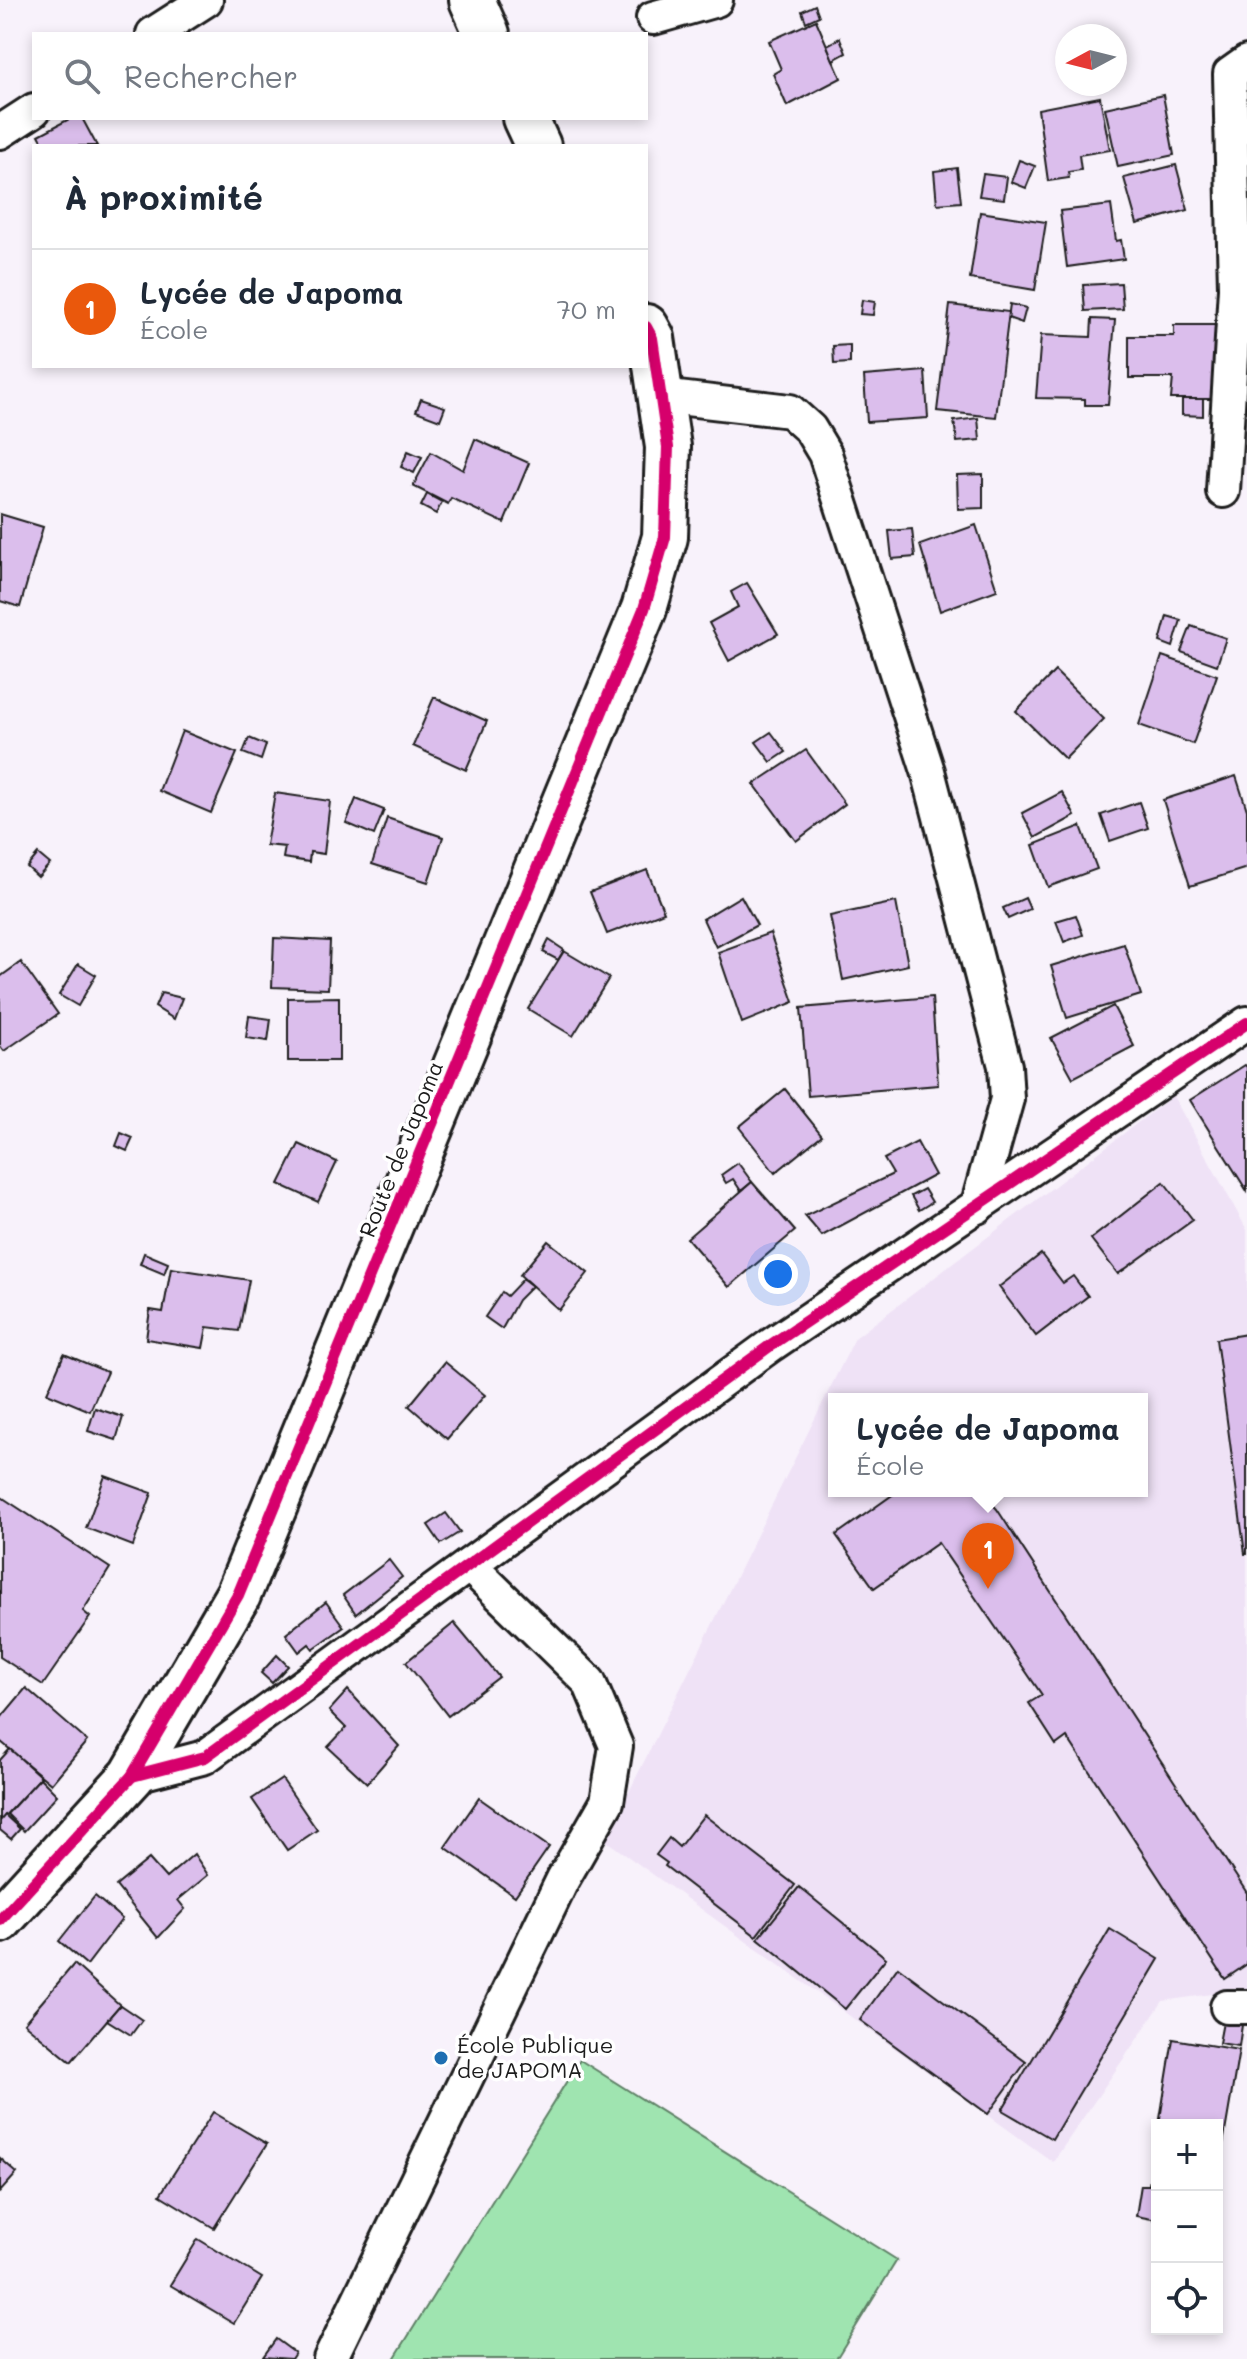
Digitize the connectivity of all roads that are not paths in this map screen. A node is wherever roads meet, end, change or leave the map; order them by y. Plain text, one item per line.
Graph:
1 (206, 0) edge
2 (472, 0) edge
3 (716, 0) edge
4 (653, 18) dead end
5 (156, 32) edge
6 (486, 32) edge
7 (1247, 62) edge
8 (32, 111) edge
9 (526, 120) edge
10 (0, 132) edge
11 (537, 144) edge
12 (648, 331) edge
13 (661, 396) junction
14 (1223, 491) dead end
15 (1247, 1023) edge
16 (977, 1207) junction
17 (469, 1565) junction
18 (132, 1776) junction
19 (0, 1920) edge
20 (330, 2359) edge

1 - 5 street
2 - 6 street
3 - 4 street
7 - 14 street
8 - 10 street
9 - 11 street
12 - 13 street, Route de Japoma
13 - 16 street
13 - 18 street, Route de Japoma
15 - 16 street
16 - 17 street
17 - 18 street
17 - 20 street
18 - 19 street, Route de Japoma

